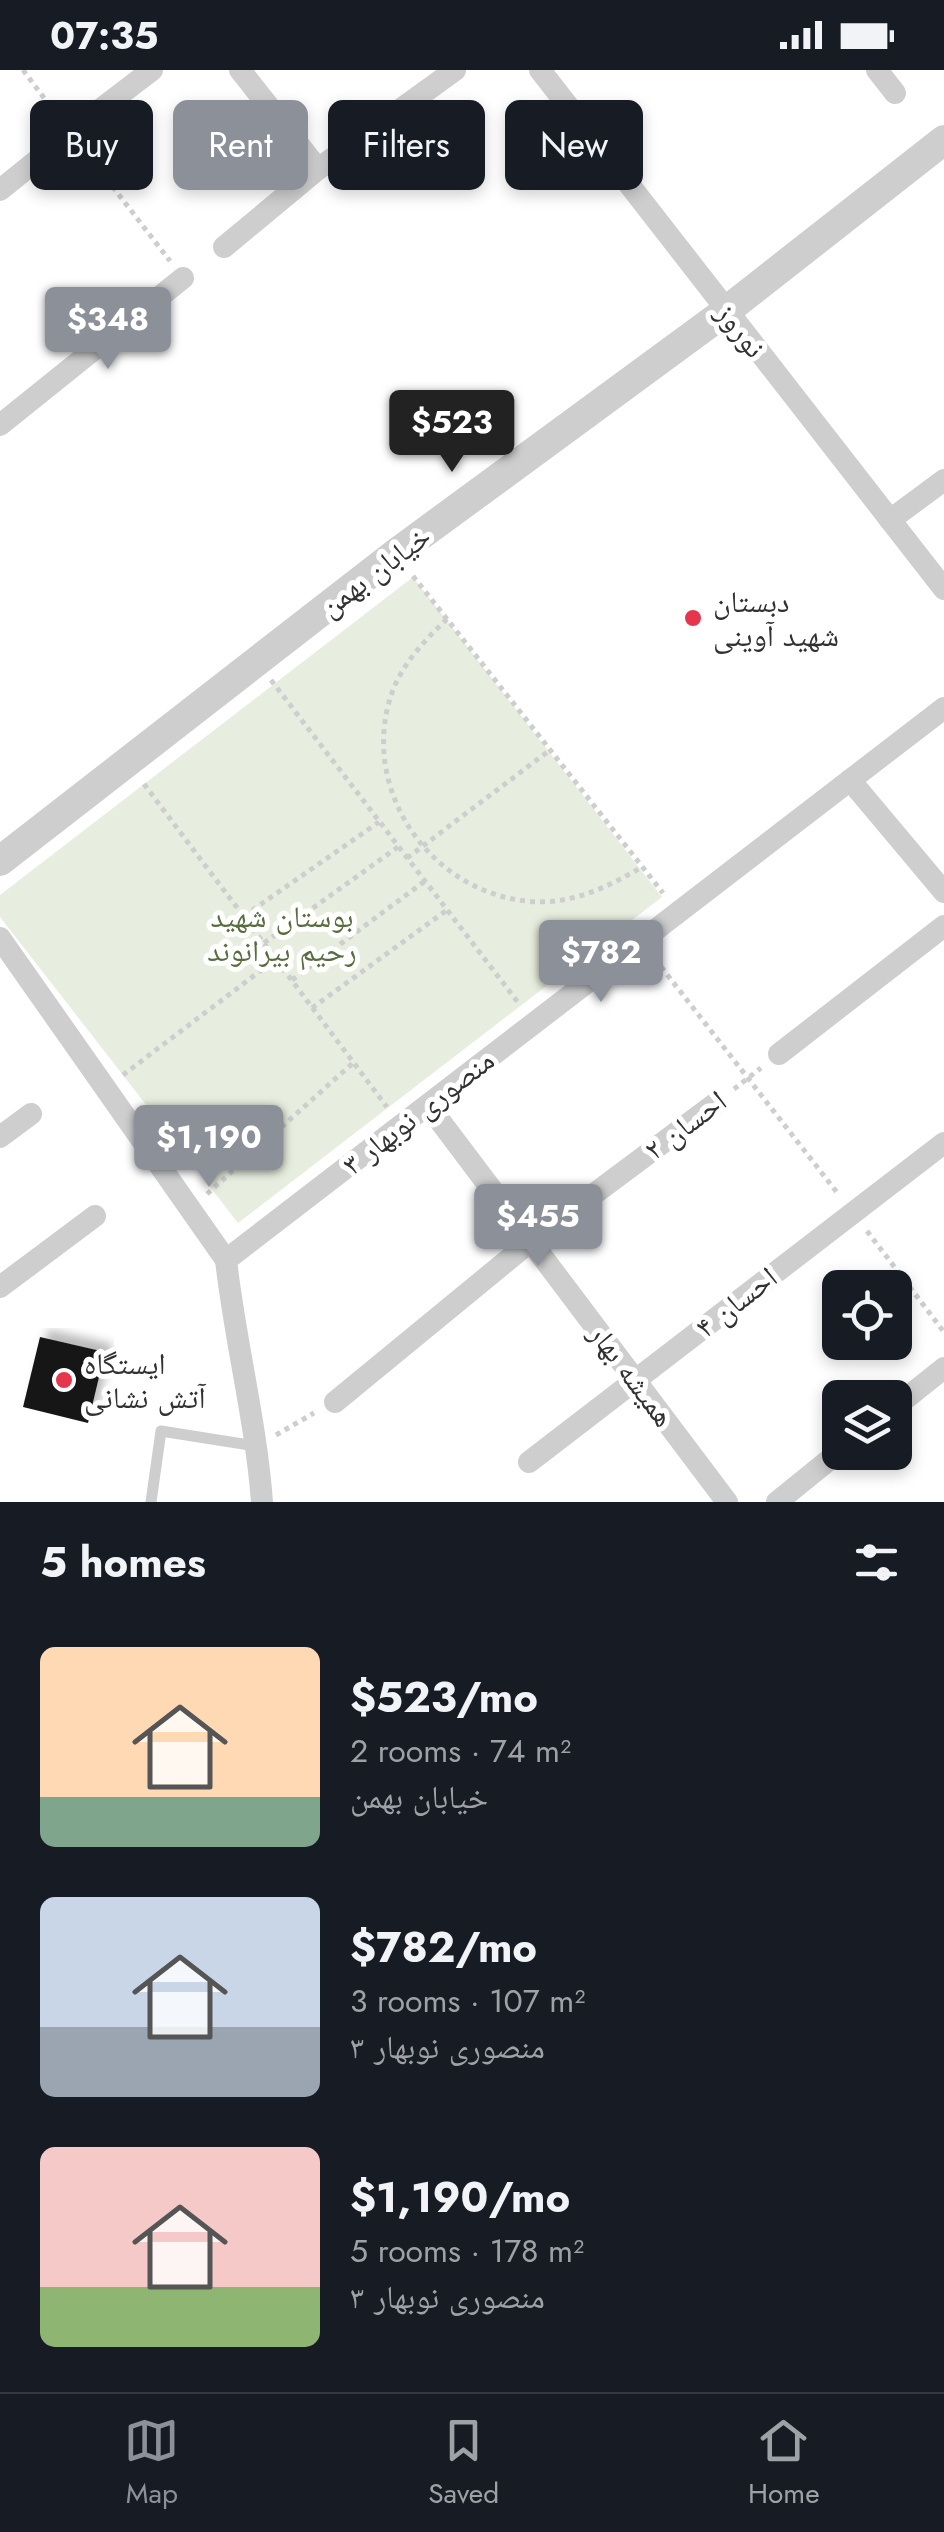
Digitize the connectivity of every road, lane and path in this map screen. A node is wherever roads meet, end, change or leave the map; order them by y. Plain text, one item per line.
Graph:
1 (22, 70) edge
2 (152, 70) edge
3 (240, 70) edge
4 (454, 70) edge
5 (540, 70) edge
6 (877, 70) edge
7 (896, 93) dead end
8 (113, 100) edge
9 (944, 140) edge
10 (30, 166) edge
11 (318, 169) junction
12 (0, 190) edge
13 (224, 247) dead end
14 (183, 278) joint
15 (726, 311) junction
16 (0, 424) edge
17 (944, 480) edge
18 (890, 520) junction
19 (396, 554) junction
20 (944, 589) edge
21 (446, 619) junction
22 (256, 662) junction
23 (944, 708) edge
24 (550, 750) junction
25 (128, 762) junction
26 (850, 780) junction
27 (379, 822) junction
28 (398, 847) junction
29 (422, 847) junction
30 (407, 858) junction
31 (0, 862) edge
32 (642, 866) junction
33 (425, 882) junction
34 (944, 892) edge
35 (446, 910) junction
36 (678, 913) junction
37 (244, 916) junction
38 (944, 926) edge
39 (0, 938) edge
40 (642, 941) junction
41 (264, 943) junction
42 (276, 959) junction
43 (292, 980) junction
44 (312, 1008) junction
45 (534, 1024) junction
46 (778, 1054) joint
47 (354, 1062) junction
48 (746, 1080) junction
49 (105, 1088) junction
50 (716, 1102) joint
51 (428, 1105) junction
52 (31, 1114) dead end
53 (401, 1126) junction
54 (0, 1138) edge
55 (944, 1143) edge
56 (190, 1209) junction
57 (852, 1211) junction
58 (94, 1216) dead end
59 (531, 1241) junction
60 (226, 1260) junction
61 (0, 1288) edge
62 (944, 1332) edge
63 (944, 1368) edge
64 (636, 1380) junction
65 (912, 1393) edge
66 (334, 1402) joint
67 (256, 1446) junction
68 (529, 1462) dead end
69 (822, 1466) edge
70 (151, 1502) edge
71 (262, 1502) edge
72 (727, 1502) edge
73 (777, 1502) edge

1 - 14 path
2 - 8 street
3 - 11 street
4 - 11 street
5 - 15 street, نوروز
6 - 7 street
9 - 15 street, خیابان بهمن
10 - 12 street
11 - 13 street
14 - 16 street
15 - 18 street, نوروز
15 - 19 street, خیابان بهمن
17 - 18 street
18 - 20 street, نوروز
19 - 21 path
19 - 22 street, خیابان بهمن
21 - 24 path
21 - 29 path
22 - 25 street, خیابان بهمن
22 - 27 path
23 - 26 street, منصوری نوبهار ۳
24 - 29 path
24 - 32 path
25 - 31 street, خیابان بهمن
25 - 37 path
26 - 34 street
26 - 36 street, منصوری نوبهار ۳
27 - 28 path
27 - 37 path
28 - 30 path
28 - 41 path
29 - 30 path
29 - 32 path
30 - 33 path
32 - 36 path
33 - 35 path
33 - 43 path
35 - 44 path
35 - 45 path
36 - 40 street, منصوری نوبهار ۳
37 - 41 path
38 - 46 street
39 - 49 street
40 - 45 street, منصوری نوبهار ۳
40 - 48 path
41 - 42 path
42 - 43 path
42 - 49 path
43 - 44 path
44 - 47 path
45 - 51 street, منصوری نوبهار ۳
46 - 48 path, احسان ۲
47 - 53 path
47 - 56 path
48 - 50 path, احسان ۲
48 - 57 path
49 - 56 street
50 - 59 street, احسان ۲
51 - 53 street, منصوری نوبهار ۳
51 - 59 street, همیشه بهار
52 - 54 street
53 - 60 street, منصوری نوبهار ۳
55 - 57 street, احسان ۴
56 - 60 street
57 - 62 path
57 - 64 street, احسان ۴
58 - 61 street
59 - 64 street, همیشه بهار
59 - 66 street, احسان ۲
60 - 67 street
63 - 65 street
64 - 68 street, احسان ۴
64 - 72 street, همیشه بهار
66 - 67 path
67 - 70 lane
67 - 71 street
69 - 73 street

